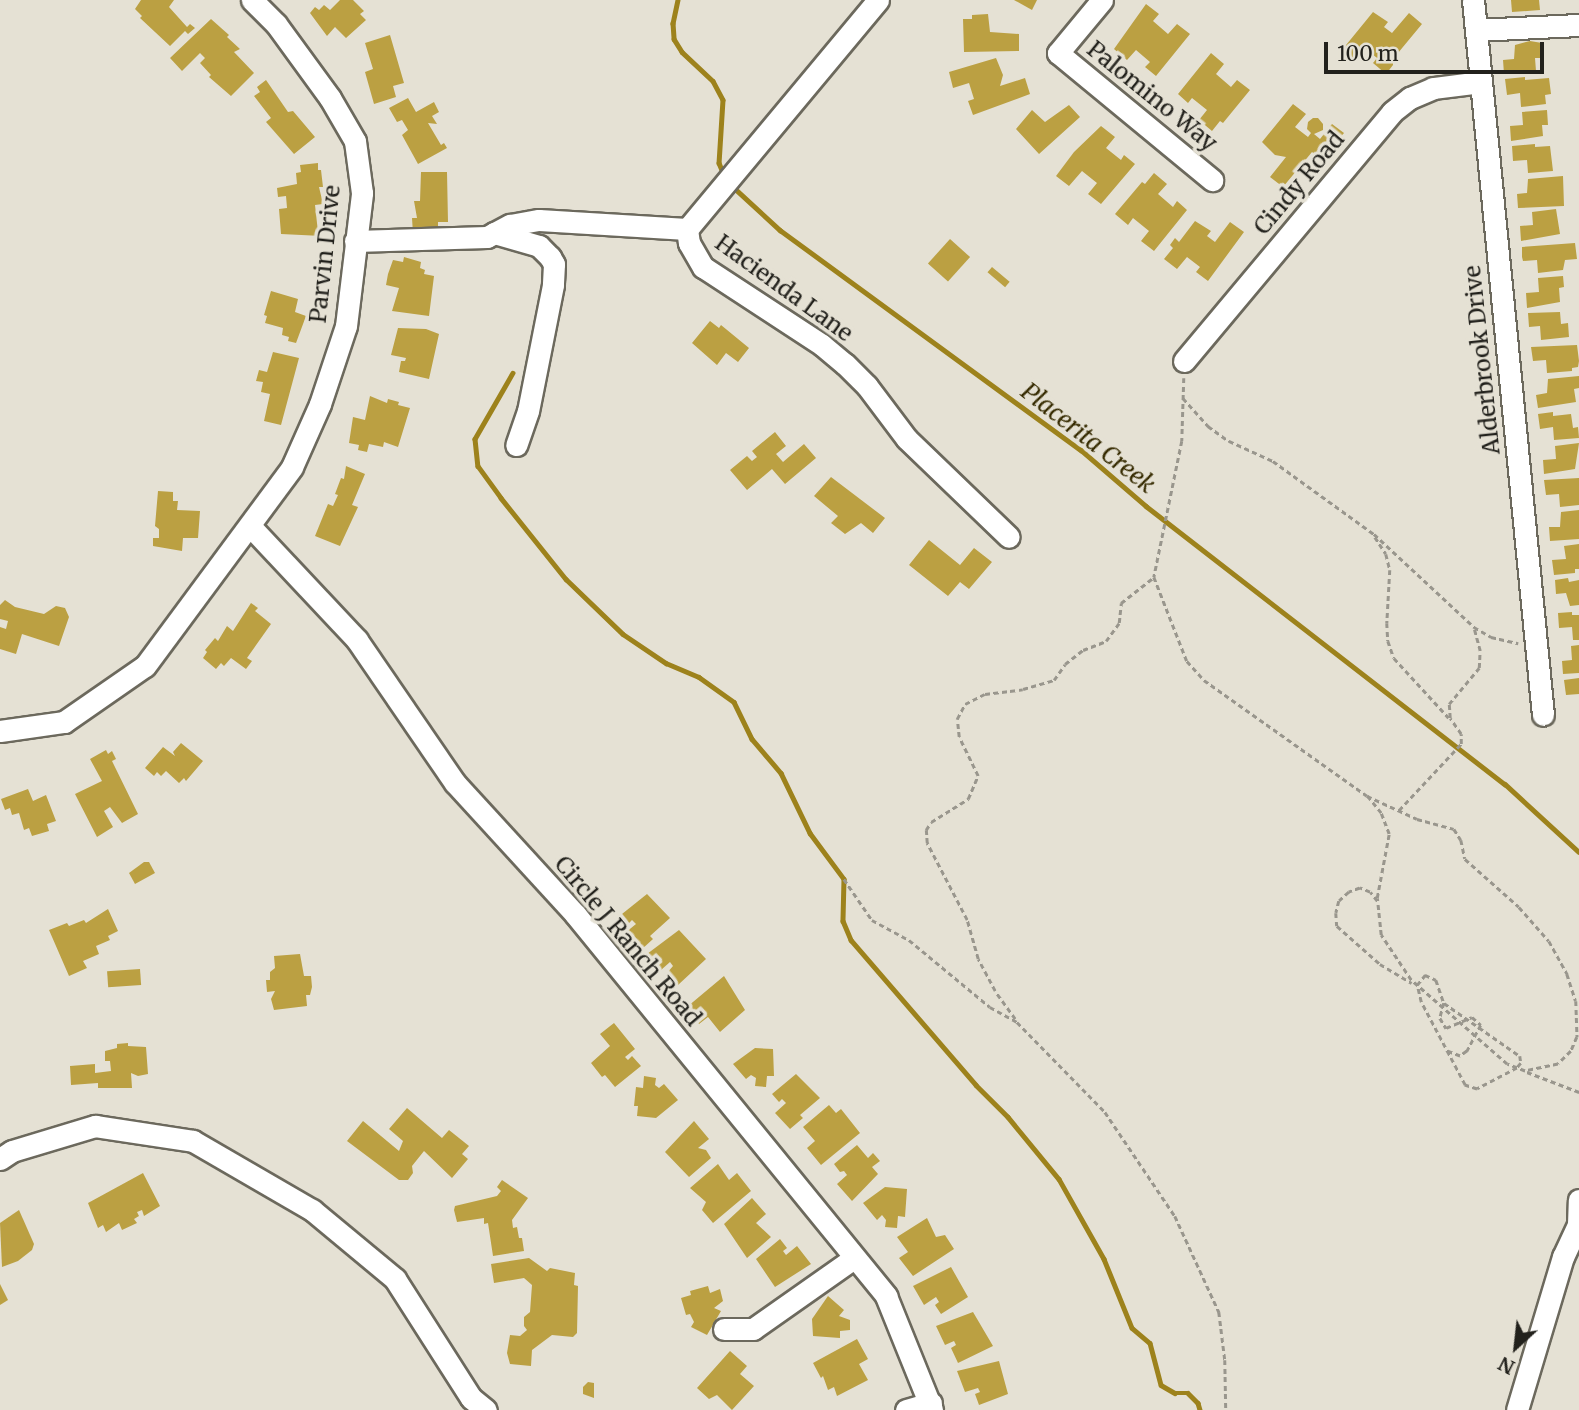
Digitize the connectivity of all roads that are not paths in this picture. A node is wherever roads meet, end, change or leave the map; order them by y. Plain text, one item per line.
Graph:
1 (252, 0) edge
2 (878, 0) edge
3 (1102, 0) edge
4 (1473, 0) edge
5 (1579, 25) edge
6 (1476, 30) junction
7 (1481, 82) junction
8 (1212, 180) dead end
9 (687, 229) junction
10 (494, 233) junction
11 (355, 241) junction
12 (1184, 361) road end
13 (516, 445) dead end
14 (251, 527) junction
15 (1009, 537) dead end
16 (1543, 715) dead end
17 (0, 731) edge
18 (0, 1159) edge
19 (1579, 1200) edge
20 (1579, 1223) edge
21 (854, 1258) junction
22 (724, 1329) dead end
23 (932, 1406) edge
24 (486, 1410) edge
25 (906, 1410) edge
26 (1517, 1410) edge

1 - 11 street, Parvin Drive
2 - 9 street, Hacienda Lane
3 - 8 street, Palomino Way
4 - 6 street, Alderbrook Drive
5 - 6 street
6 - 7 street, Alderbrook Drive
7 - 12 street, Cindy Road
7 - 16 street, Alderbrook Drive
9 - 10 street
9 - 15 street, Hacienda Lane
10 - 11 street
10 - 13 street
11 - 14 street, Parvin Drive
14 - 17 street, Parvin Drive
14 - 21 street, Circle J Ranch Road
18 - 24 street
19 - 20 street
20 - 26 street
21 - 22 street
21 - 23 street, Circle J Ranch Road
23 - 25 street

